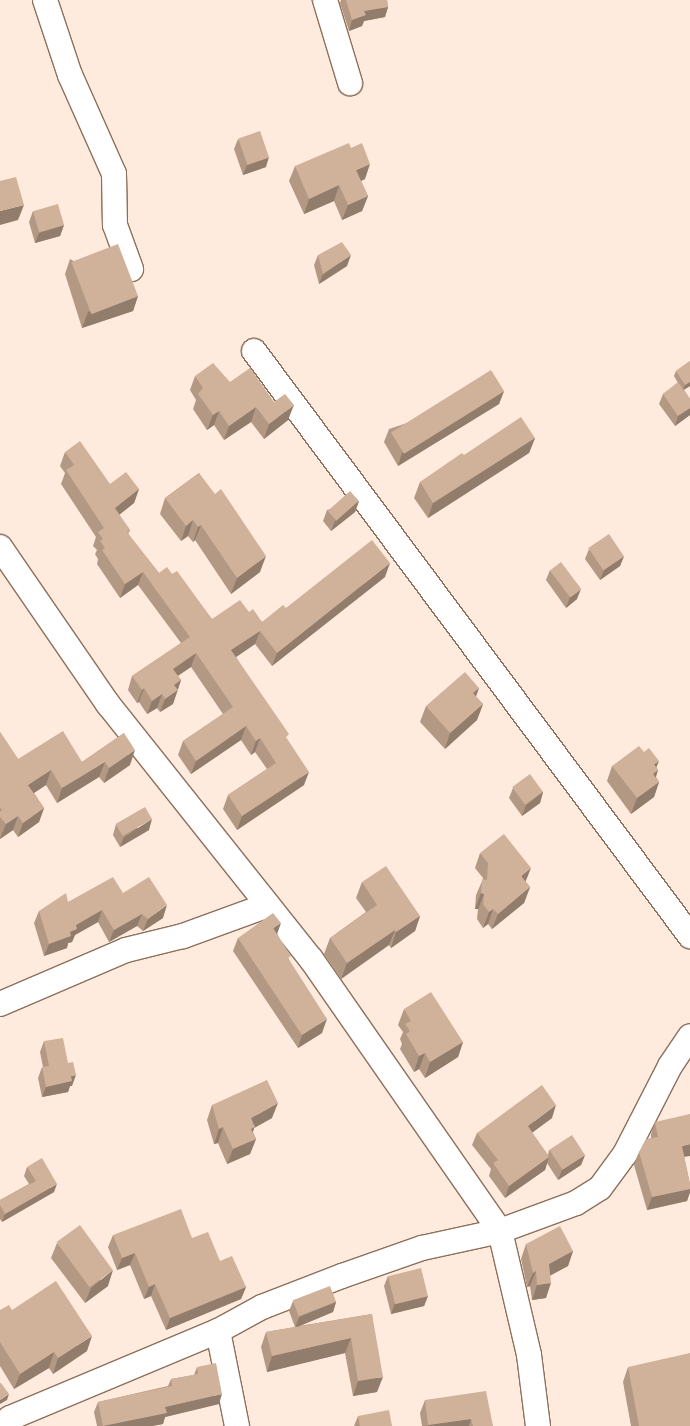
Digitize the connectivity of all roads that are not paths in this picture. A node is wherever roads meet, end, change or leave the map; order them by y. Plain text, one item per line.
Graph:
1 (45, 0) edge
2 (325, 0) edge
3 (350, 83) dead end
4 (131, 269) dead end
5 (254, 351) dead end
6 (0, 548) edge
7 (268, 905) junction
8 (690, 936) edge
9 (0, 1004) edge
10 (690, 1036) edge
11 (500, 1231) junction
12 (218, 1330) junction
13 (1, 1426) edge
14 (237, 1426) edge
15 (538, 1426) edge

1 - 4 street
2 - 3 street
5 - 8 street
6 - 7 street
7 - 9 street
7 - 11 street
10 - 11 street
11 - 12 street
11 - 15 street
12 - 13 street
12 - 14 street

